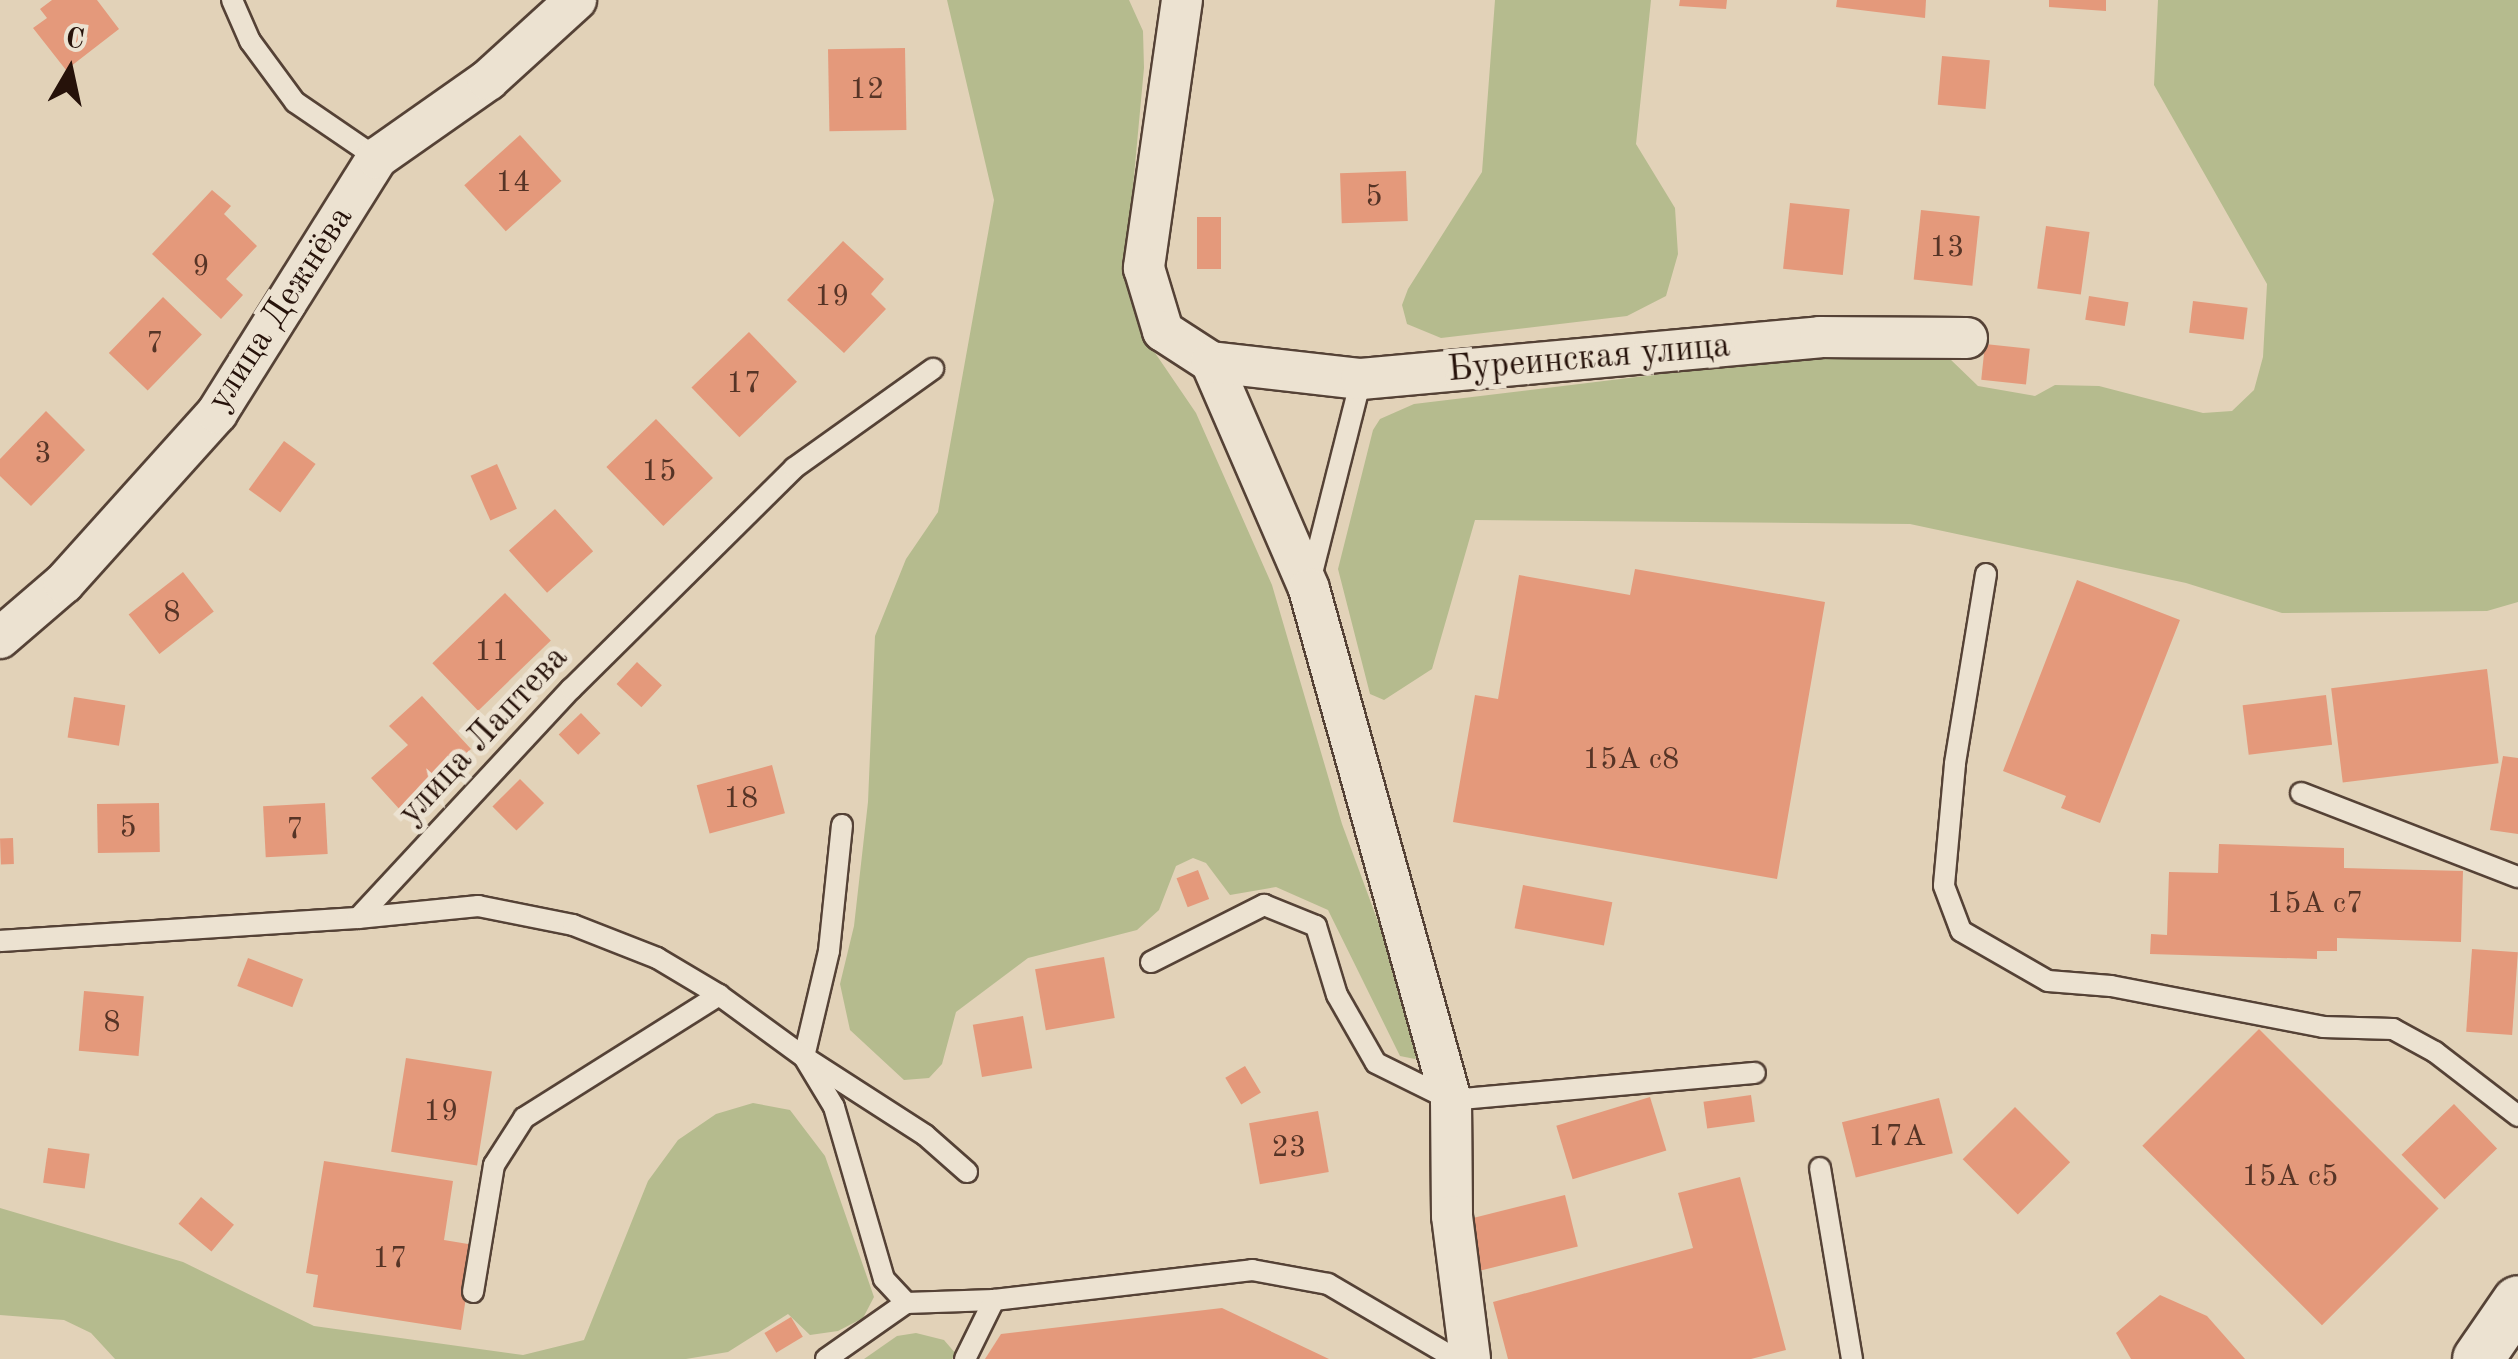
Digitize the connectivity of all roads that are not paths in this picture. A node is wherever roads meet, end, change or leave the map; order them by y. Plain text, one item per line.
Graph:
1 (232, 0) edge
2 (576, 0) edge
3 (1182, 0) edge
4 (377, 158) junction
5 (1966, 338) dead end
6 (1212, 362) junction
7 (932, 370) dead end
8 (1361, 380) junction
9 (1986, 574) dead end
10 (1308, 589) junction
11 (0, 638) edge
12 (2301, 793) dead end
13 (842, 824) dead end
14 (2518, 876) edge
15 (358, 918) junction
16 (0, 940) edge
17 (1151, 962) dead end
18 (719, 995) junction
19 (804, 1057) junction
20 (1755, 1073) dead end
21 (1451, 1100) junction
22 (2518, 1116) edge
23 (1820, 1168) dead end
24 (967, 1172) dead end
25 (473, 1292) dead end
26 (994, 1300) junction
27 (2518, 1301) edge
28 (906, 1303) junction
29 (826, 1359) edge
30 (965, 1359) edge
31 (1456, 1359) edge
32 (1470, 1359) edge
33 (1852, 1359) edge
34 (2478, 1359) edge

1 - 4 lane
2 - 4 street, улица Дежнёва
3 - 6 street
4 - 11 street, улица Дежнёва
5 - 8 street, Буреинская улица
6 - 8 street, Буреинская улица
6 - 10 street
7 - 15 lane, улица Лаптева
8 - 10 lane
9 - 22 lane
10 - 21 street
12 - 14 lane
13 - 19 lane
15 - 16 lane
15 - 18 lane
17 - 21 lane
18 - 19 lane
18 - 25 lane
19 - 24 lane
19 - 28 lane
20 - 21 lane
21 - 32 street
23 - 33 lane
26 - 28 lane
26 - 30 lane
26 - 31 lane
27 - 34 street
28 - 29 lane

